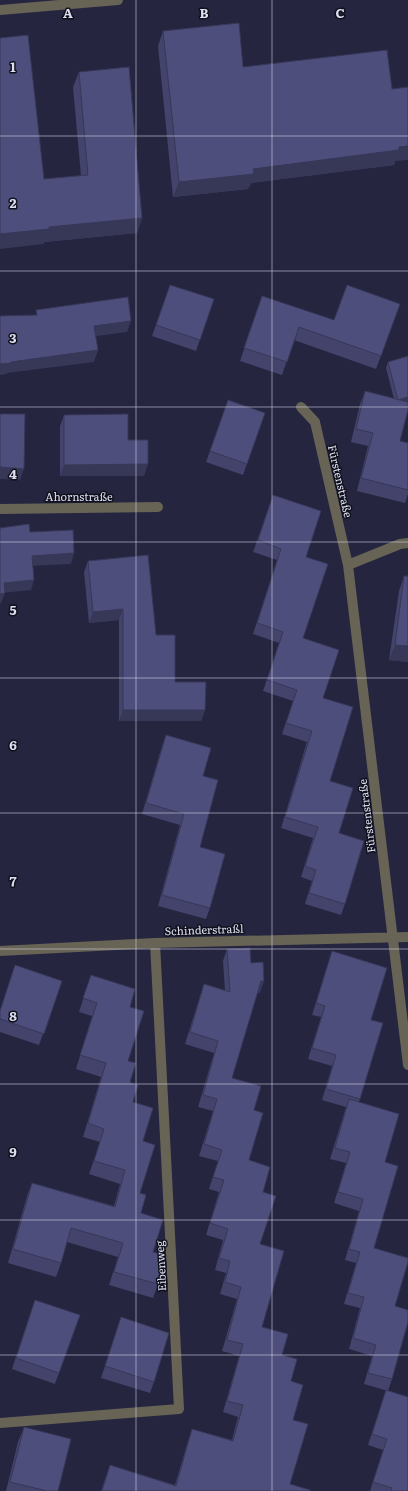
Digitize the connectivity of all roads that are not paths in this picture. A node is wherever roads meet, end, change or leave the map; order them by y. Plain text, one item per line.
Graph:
1 (118, 0) edge
2 (0, 10) edge
3 (302, 407) dead end
4 (158, 507) dead end
5 (0, 509) edge
6 (408, 543) edge
7 (348, 565) junction
8 (408, 937) edge
9 (393, 938) junction
10 (155, 943) junction
11 (0, 951) edge
12 (408, 1065) edge
13 (0, 1423) edge

1 - 2 street
3 - 7 street, Fürstenstraße
4 - 5 street, Ahornstraße
6 - 7 street
7 - 9 street, Fürstenstraße
8 - 9 street, Schinderstraßl
9 - 10 street, Schinderstraßl
9 - 12 street, Fürstenstraße
10 - 11 street, Schinderstraßl
10 - 13 street, Eibenweg

